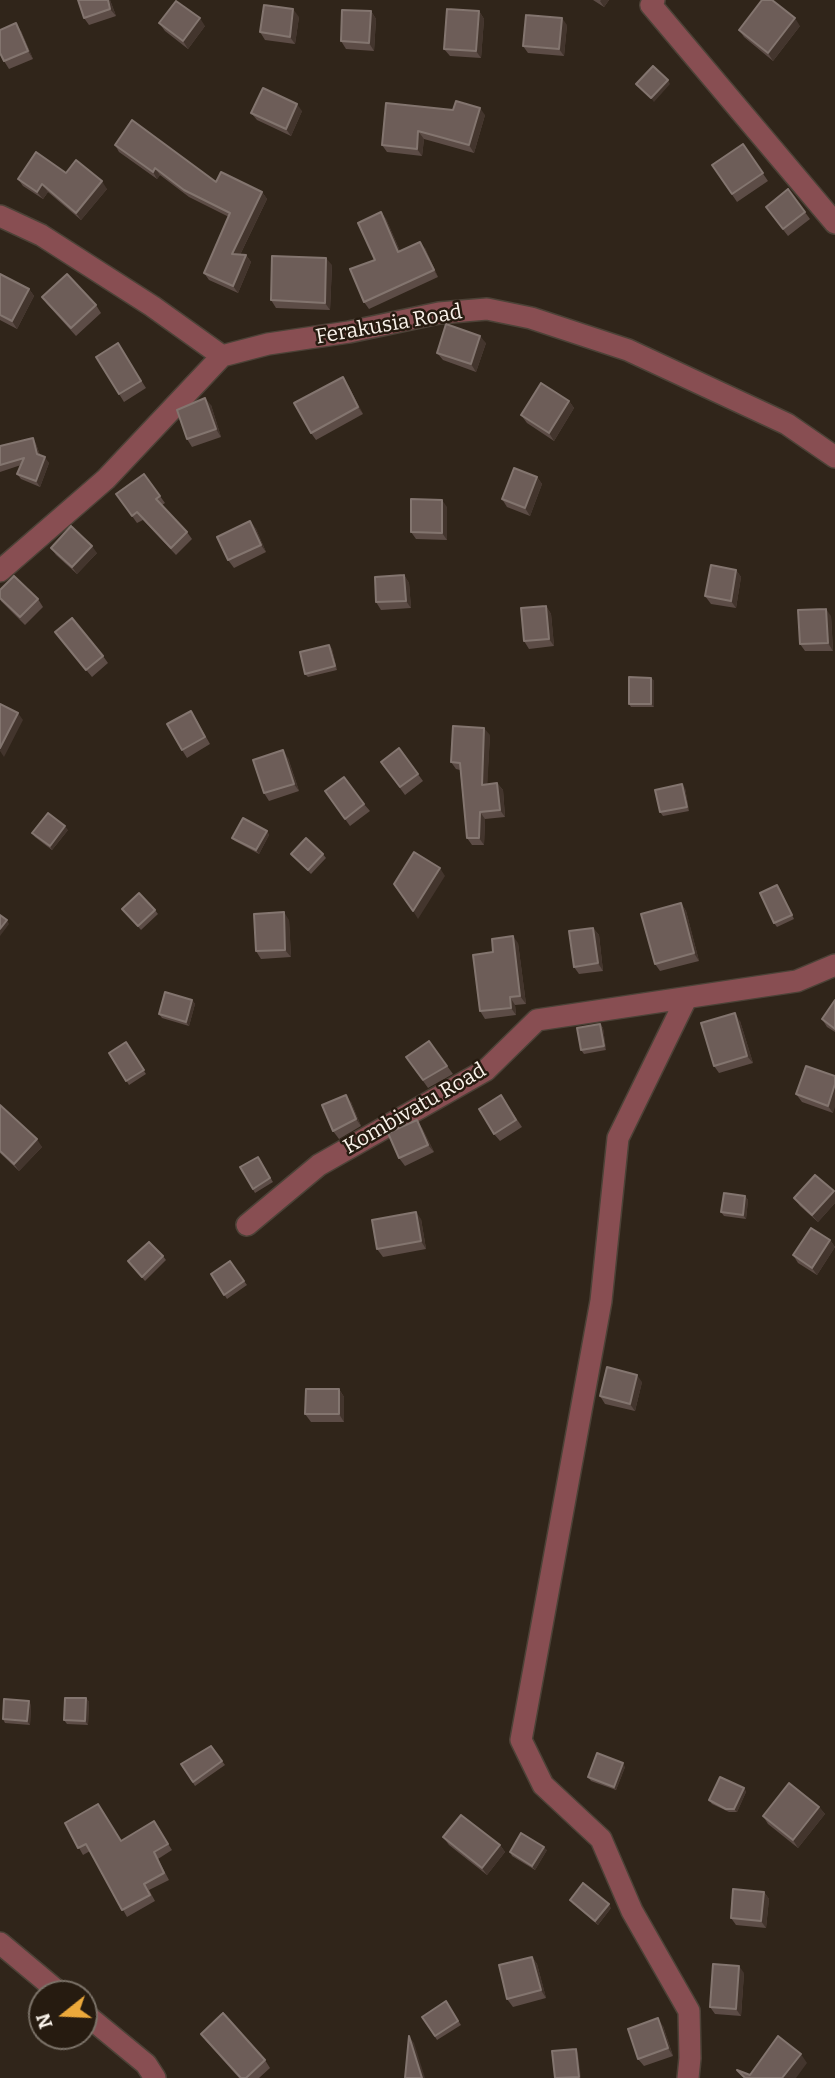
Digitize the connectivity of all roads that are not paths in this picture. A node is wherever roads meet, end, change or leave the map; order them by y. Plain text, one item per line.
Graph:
1 (654, 0) edge
2 (0, 216) edge
3 (835, 223) edge
4 (222, 356) junction
5 (835, 457) edge
6 (0, 571) edge
7 (835, 965) edge
8 (686, 999) junction
9 (247, 1225) dead end
10 (0, 1943) edge
11 (44, 1980) edge
12 (98, 2025) edge
13 (155, 2078) edge
14 (688, 2078) edge

1 - 3 street
2 - 4 street
4 - 5 street, Ferakusia Road
4 - 6 street
7 - 8 street, Kombivatu Road
8 - 9 street, Kombivatu Road
8 - 14 street
10 - 11 street
12 - 13 street

